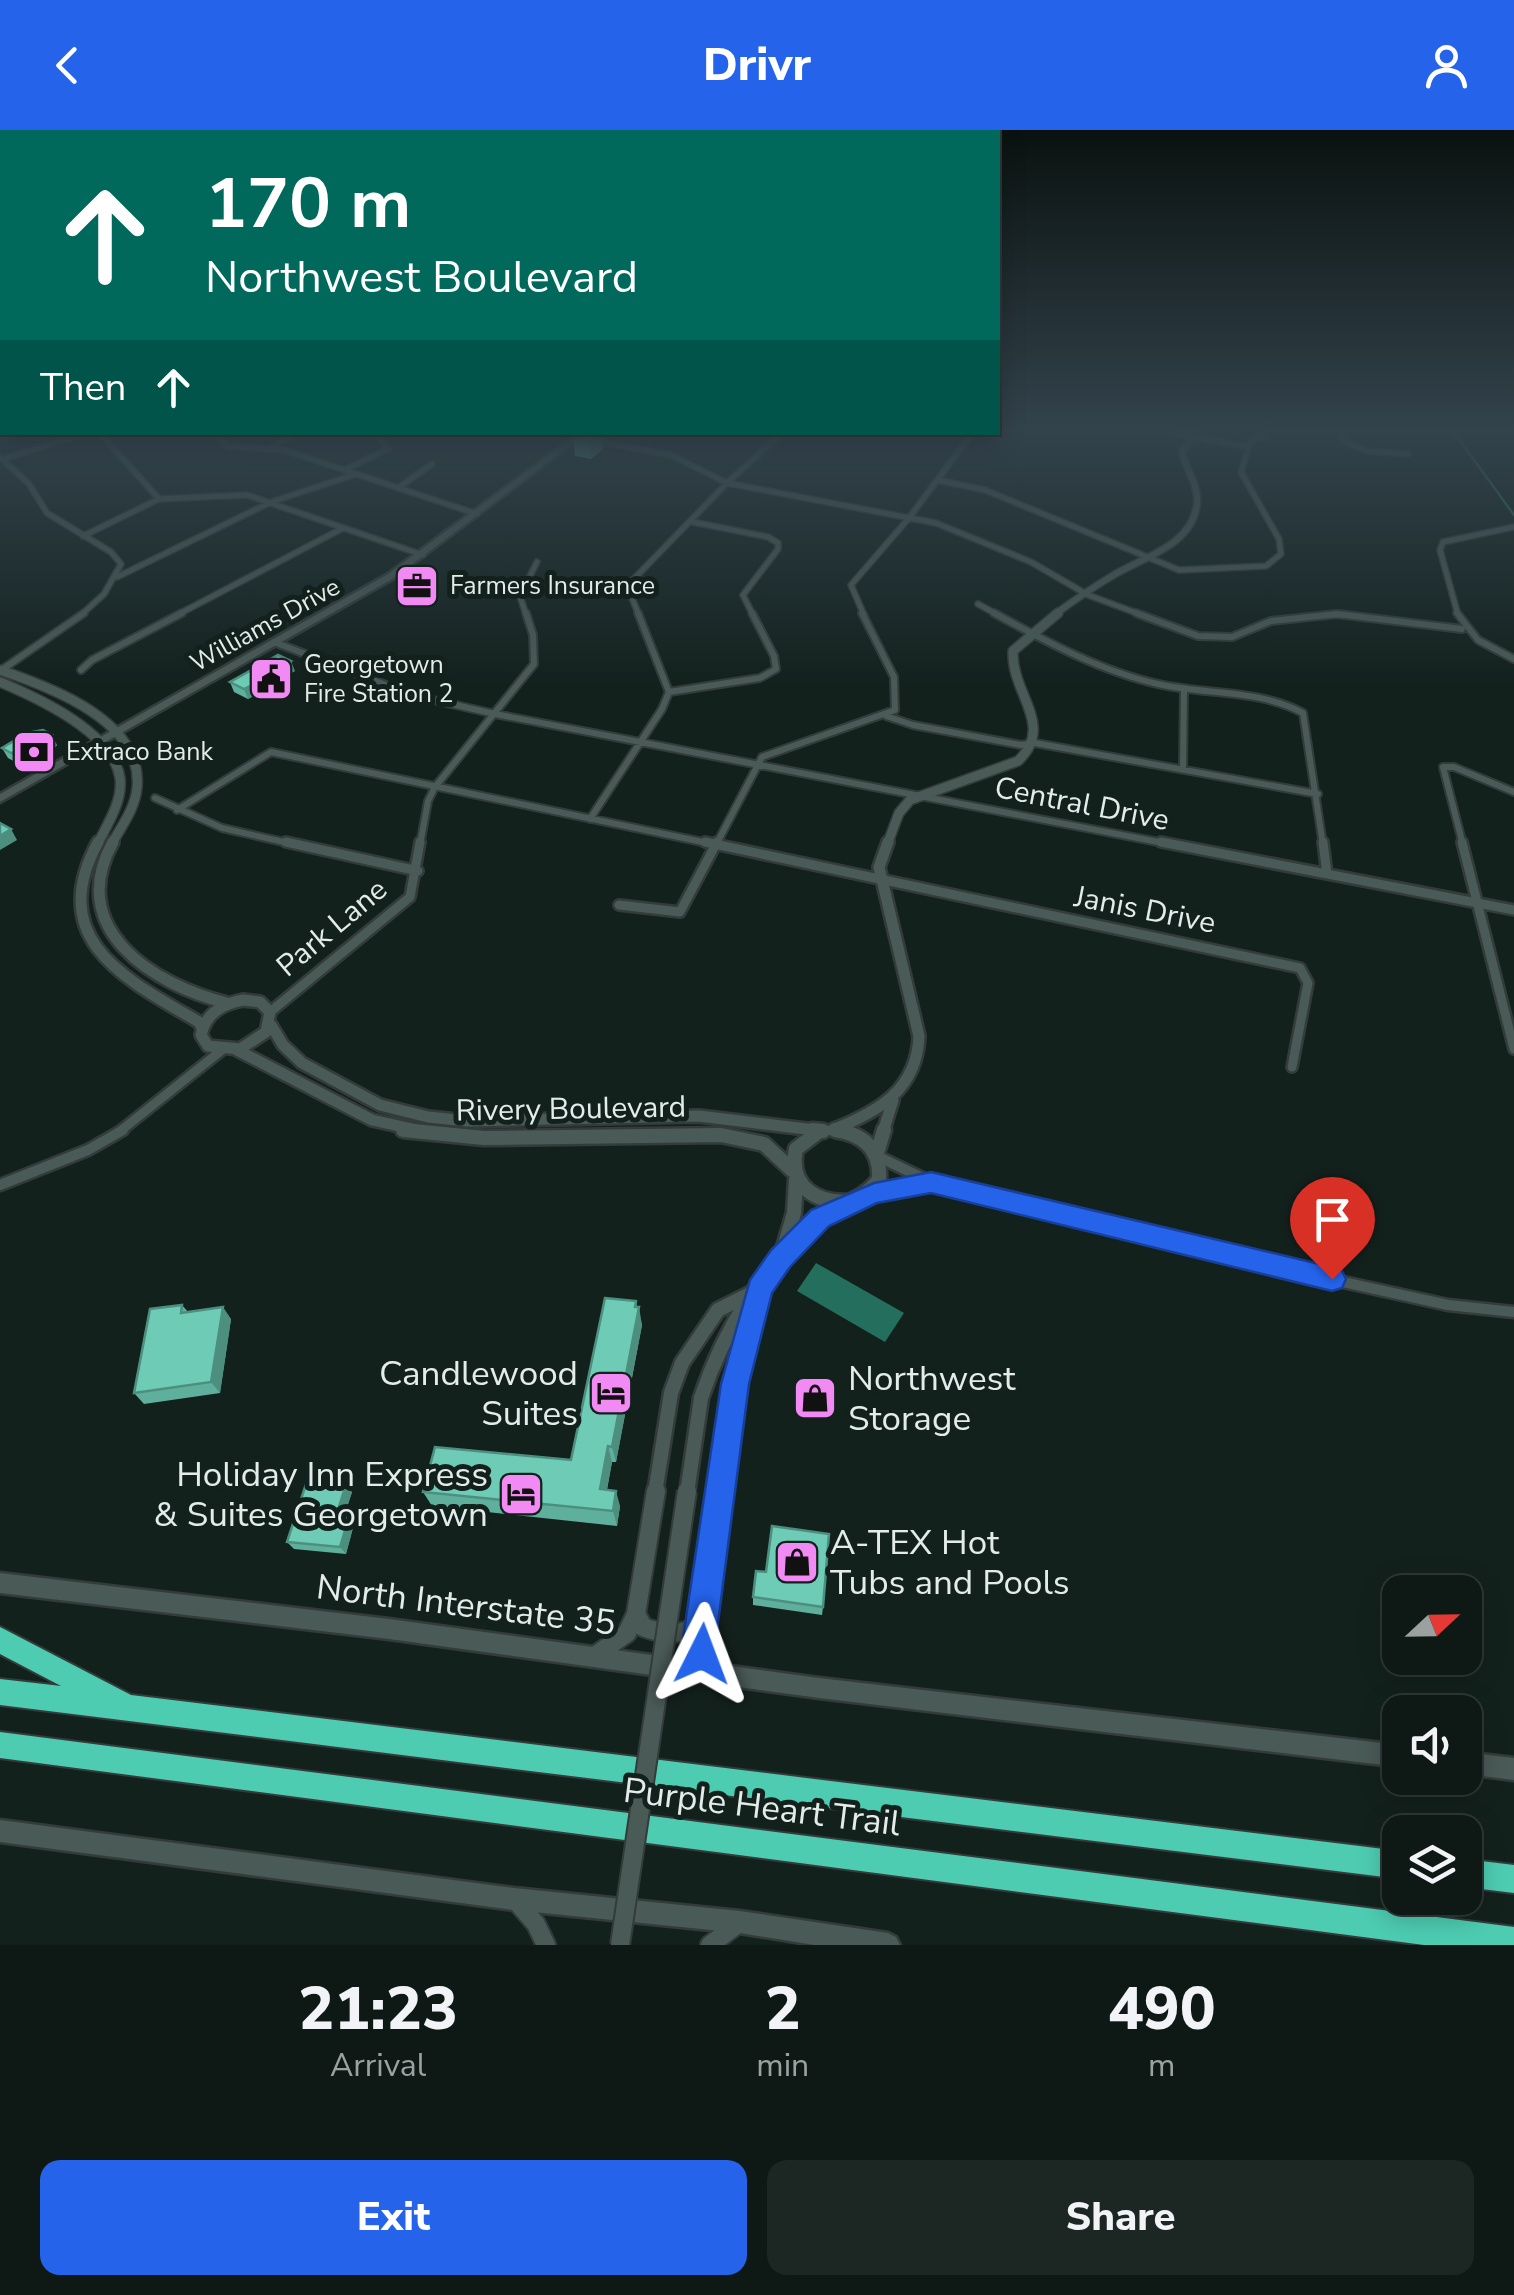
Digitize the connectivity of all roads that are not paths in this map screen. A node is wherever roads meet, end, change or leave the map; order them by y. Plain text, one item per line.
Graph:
1 (51, 516) edge
2 (125, 516) edge
3 (243, 516) edge
4 (309, 516) edge
5 (475, 516) edge
6 (698, 516) edge
7 (897, 516) edge
8 (1047, 516) edge
9 (1194, 516) edge
10 (1266, 516) edge
11 (909, 518) junction
12 (693, 522) junction
13 (1514, 527) edge
14 (343, 528) junction
15 (83, 536) junction
16 (423, 555) junction
17 (1148, 558) junction
18 (537, 562) dead end
19 (117, 577) junction
20 (1088, 595) junction
21 (978, 604) dead end
22 (1462, 629) junction
23 (1032, 635) junction
24 (274, 642) junction
25 (1514, 659) edge
26 (81, 670) dead end
27 (0, 671) edge
28 (0, 682) edge
29 (1184, 690) junction
30 (669, 692) junction
31 (494, 714) junction
32 (886, 716) junction
33 (116, 731) junction
34 (101, 740) junction
35 (640, 742) junction
36 (1035, 744) junction
37 (758, 764) junction
38 (1183, 769) junction
39 (435, 787) junction
40 (1514, 792) edge
41 (1318, 794) junction
42 (921, 796) junction
43 (155, 798) dead end
44 (0, 799) edge
45 (177, 810) junction
46 (590, 819) junction
47 (716, 844) junction
48 (418, 872) junction
49 (1328, 874) junction
50 (880, 880) junction
51 (1475, 903) junction
52 (619, 906) dead end
53 (1514, 910) edge
54 (227, 1003) junction
55 (1509, 1012) edge
56 (271, 1018) junction
57 (202, 1028) junction
58 (1514, 1048) edge
59 (222, 1050) junction
60 (238, 1050) junction
61 (1292, 1067) dead end
62 (893, 1100) junction
63 (380, 1105) junction
64 (654, 1116) junction
65 (516, 1119) junction
66 (372, 1120) junction
67 (828, 1130) junction
68 (655, 1133) junction
69 (515, 1137) junction
70 (878, 1155) junction
71 (794, 1175) junction
72 (931, 1182) junction
73 (0, 1185) edge
74 (858, 1199) junction
75 (781, 1258) junction
76 (759, 1288) junction
77 (1514, 1312) edge
78 (0, 1584) edge
79 (636, 1614) junction
80 (701, 1626) junction
81 (0, 1640) edge
82 (594, 1657) junction
83 (708, 1671) junction
84 (0, 1692) edge
85 (132, 1710) junction
86 (0, 1745) edge
87 (1382, 1754) edge
88 (1482, 1765) edge
89 (1514, 1769) edge
90 (0, 1831) edge
91 (1382, 1863) edge
92 (1482, 1875) edge
93 (1514, 1879) edge
94 (514, 1898) junction
95 (740, 1922) junction
96 (1472, 1940) edge
97 (1514, 1942) edge
98 (546, 1945) edge
99 (620, 1945) edge
100 (710, 1945) edge
101 (888, 1945) edge

1 - 15 street
2 - 15 street
3 - 19 street
4 - 14 street
5 - 16 main road, Williams Drive
6 - 12 street
7 - 11 street
8 - 17 street
9 - 17 street
10 - 17 street
11 - 20 street
11 - 32 street
12 - 30 street
12 - 30 street
13 - 22 street
14 - 16 street
14 - 26 street
15 - 19 street
16 - 24 main road, Williams Drive
17 - 20 street
18 - 31 street, Park Lane
19 - 27 street
20 - 22 street
20 - 23 street
21 - 23 street
22 - 25 street
23 - 29 street
23 - 36 street
24 - 31 street, Central Drive
24 - 33 main road, Williams Drive
27 - 33 street
28 - 34 street
29 - 38 street
29 - 41 street
30 - 35 street
31 - 35 street, Central Drive
31 - 39 street, Park Lane
32 - 36 street
32 - 37 street
33 - 34 main road, Williams Drive
33 - 54 street
34 - 44 main road, Williams Drive
34 - 57 street
35 - 37 street, Central Drive
35 - 46 street
36 - 38 street
36 - 42 street
37 - 42 street, Central Drive
37 - 47 street
38 - 41 street
39 - 45 street, Janis Drive
39 - 46 street, Janis Drive
39 - 48 street, Park Lane
40 - 51 street
41 - 49 street
42 - 49 street, Central Drive
42 - 50 street
43 - 45 street
45 - 48 street
46 - 47 street, Janis Drive
47 - 50 street, Janis Drive
47 - 52 street
48 - 56 street, Park Lane
49 - 51 street, Central Drive
50 - 61 street, Janis Drive
50 - 62 street
51 - 53 street, Central Drive
51 - 55 street
54 - 56 street
54 - 57 street
55 - 58 street
56 - 60 street
56 - 63 street, Rivery Boulevard
57 - 59 street
59 - 60 street
59 - 73 street
60 - 66 street, Rivery Boulevard
62 - 67 street
62 - 70 street
63 - 65 street, Rivery Boulevard
63 - 66 street
64 - 65 street, Rivery Boulevard
64 - 67 street, Rivery Boulevard
64 - 68 street
65 - 69 street
66 - 69 street, Rivery Boulevard
67 - 70 street
67 - 71 street
68 - 69 street, Rivery Boulevard
68 - 71 street, Rivery Boulevard
70 - 72 street
70 - 74 street
71 - 74 street
71 - 75 street
72 - 74 street
72 - 77 street
74 - 75 street
75 - 76 street
76 - 79 street
76 - 80 street
76 - 99 street, bridge
78 - 82 main road, North Interstate 35
79 - 80 street
79 - 82 street
80 - 83 street
81 - 85 highway
82 - 83 main road, North Interstate 35
83 - 87 main road, North Interstate 35
84 - 85 highway, Purple Heart Trail
85 - 91 highway, Purple Heart Trail
86 - 96 highway, Purple Heart Trail
88 - 89 main road
90 - 94 main road
92 - 93 highway
94 - 95 main road
94 - 98 street
95 - 100 street
95 - 101 main road
96 - 97 highway, Purple Heart Trail

